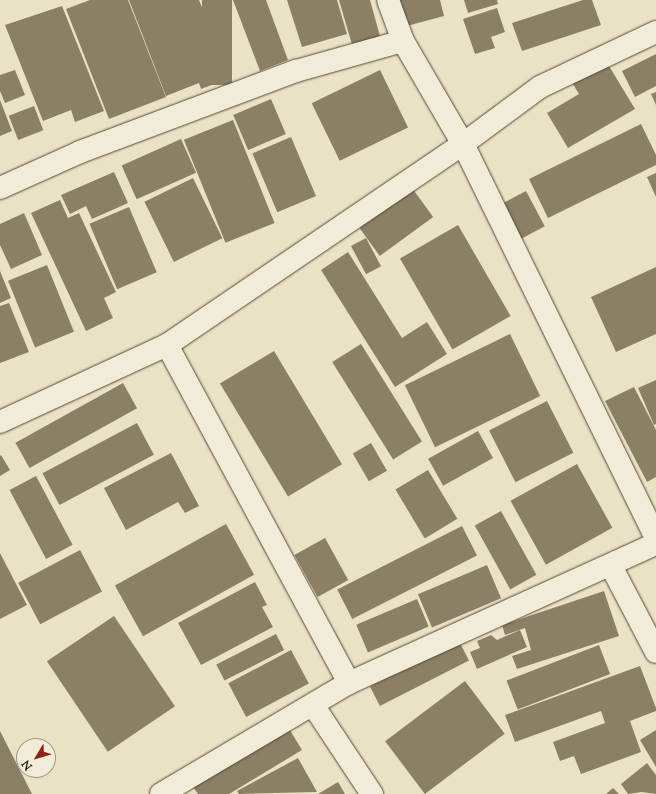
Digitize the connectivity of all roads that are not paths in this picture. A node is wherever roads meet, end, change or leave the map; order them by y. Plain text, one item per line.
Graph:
1 (388, 0) edge
2 (656, 32) edge
3 (403, 41) junction
4 (463, 144) junction
5 (0, 188) edge
6 (167, 345) junction
7 (0, 422) edge
8 (656, 538) edge
9 (656, 544) edge
10 (611, 566) junction
11 (656, 652) edge
12 (348, 683) junction
13 (313, 705) junction
14 (161, 794) edge
15 (372, 794) edge

1 - 3 street
2 - 4 street
3 - 4 street
3 - 5 street
4 - 6 street
4 - 8 street
6 - 7 street
6 - 12 street
9 - 10 street
10 - 11 street
10 - 12 street
12 - 13 street
13 - 14 street
13 - 15 street

